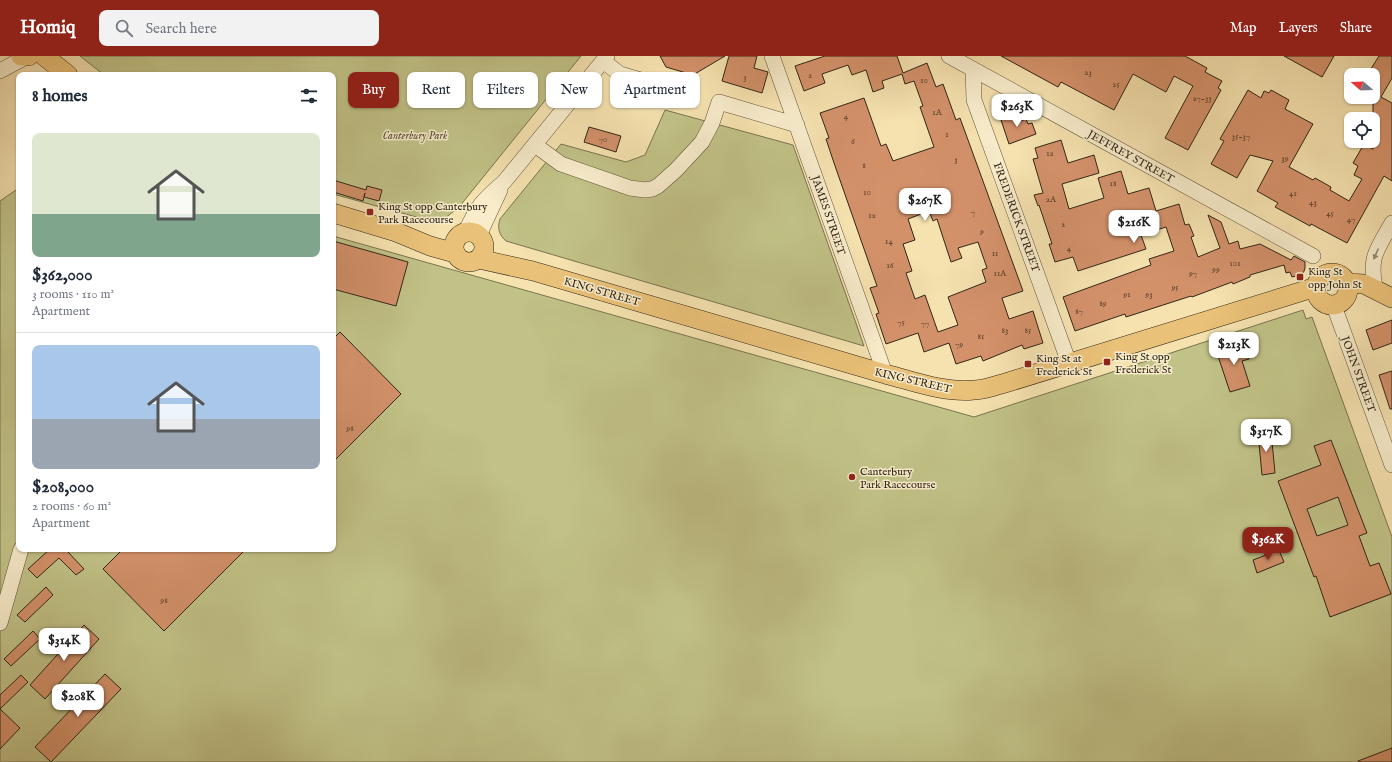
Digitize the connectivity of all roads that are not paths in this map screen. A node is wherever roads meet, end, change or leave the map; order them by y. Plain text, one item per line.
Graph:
1 (6, 56) edge
2 (30, 56) edge
3 (772, 56) edge
4 (949, 56) edge
5 (605, 58) edge
6 (0, 64) edge
7 (973, 69) junction
8 (0, 71) edge
9 (62, 72) edge
10 (618, 72) edge
11 (797, 125) junction
12 (535, 145) junction
13 (336, 214) edge
14 (1392, 223) edge
15 (470, 244) junction
16 (1313, 256) dead end
17 (1348, 283) junction
18 (1316, 287) junction
19 (1375, 288) junction
20 (1392, 298) edge
21 (1334, 306) junction
22 (1070, 363) junction
23 (885, 374) junction
24 (1392, 465) edge
25 (21, 552) edge
26 (0, 623) edge

1 - 6 street
2 - 8 street
2 - 9 main road
3 - 11 street, JAMES STREET
4 - 7 street, JEFFREY STREET
5 - 10 street
5 - 12 street
7 - 16 street, JEFFREY STREET
7 - 22 street, FREDERICK STREET
11 - 12 street
11 - 23 street, JAMES STREET
12 - 15 street
13 - 15 main road, KING STREET
14 -> 19 street
15 - 23 main road, KING STREET
17 - 18 main road
17 - 19 main road
17 - 21 main road
18 - 21 main road
18 - 22 main road, KING STREET
19 - 20 main road
21 - 24 street, JOHN STREET
22 - 23 main road, KING STREET
25 - 26 street

